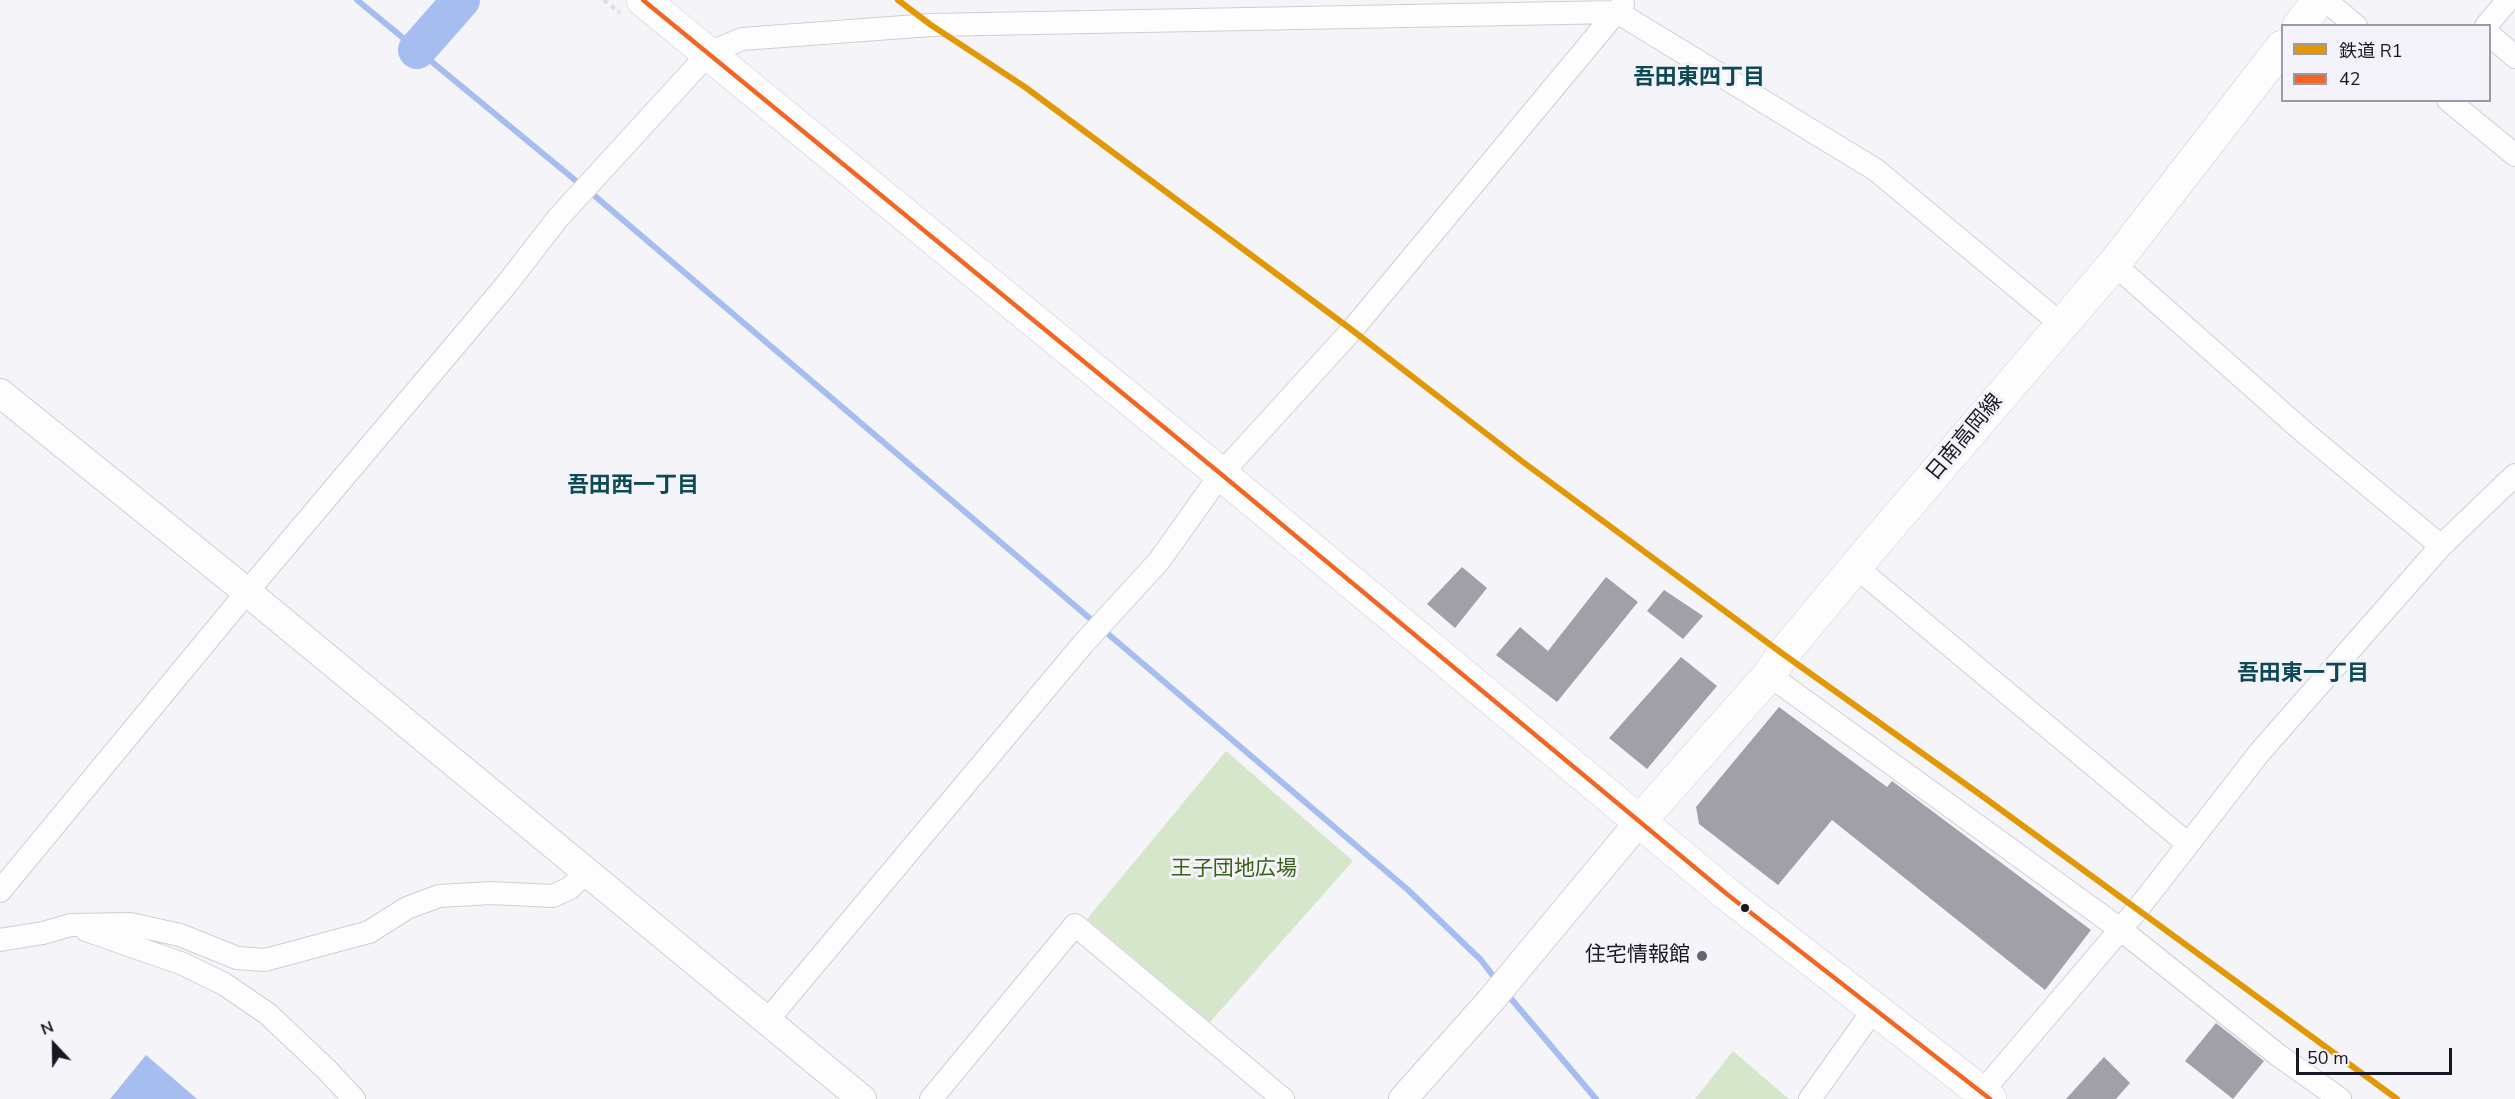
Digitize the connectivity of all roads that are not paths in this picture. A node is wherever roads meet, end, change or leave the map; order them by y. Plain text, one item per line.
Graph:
1 (643, 0) edge
2 (2319, 0) edge
3 (2325, 0) edge
4 (2508, 0) edge
5 (1621, 6) edge
6 (2301, 24) edge
7 (2354, 24) edge
8 (2488, 24) edge
9 (2491, 36) edge
10 (2281, 50) edge
11 (709, 53) junction
12 (2515, 57) edge
13 (2450, 102) edge
14 (2515, 155) edge
15 (2114, 264) junction
16 (2061, 324) junction
17 (0, 393) edge
18 (1221, 474) junction
19 (2515, 475) edge
20 (2441, 546) junction
21 (1856, 567) junction
22 (247, 592) junction
23 (1769, 675) junction
24 (1639, 822) junction
25 (2188, 844) junction
26 (586, 873) junction
27 (0, 891) edge
28 (71, 925) junction
29 (2120, 929) junction
30 (0, 940) edge
31 (1874, 1010) junction
32 (766, 1022) junction
33 (1986, 1096) edge
34 (354, 1099) edge
35 (862, 1099) edge
36 (931, 1099) edge
37 (1283, 1099) edge
38 (1403, 1099) edge
39 (1810, 1099) edge
40 (2340, 1099) edge

1 - 11 main road
2 - 6 main road
3 - 7 street
4 - 8 street
5 - 11 street
5 - 16 street
5 - 18 street
9 - 12 street
10 - 15 main road, 日南高岡線
11 - 18 main road
11 - 22 street
13 - 14 street
15 - 16 main road, 日南高岡線
15 - 20 street
16 - 21 main road, 日南高岡線
17 - 22 street
18 - 24 main road
18 - 32 street
19 - 20 street
20 - 25 street
21 - 23 main road, 日南高岡線
21 - 25 street
22 - 26 street
22 - 27 street
23 - 24 main road, 日南高岡線
23 - 29 street
24 - 31 main road
24 - 38 street
25 - 29 street
26 - 28 street
26 - 32 street
28 - 30 street
28 - 34 street
29 - 33 street
29 - 40 street
31 - 33 main road
31 - 39 street
32 - 35 street
36 - 37 street

